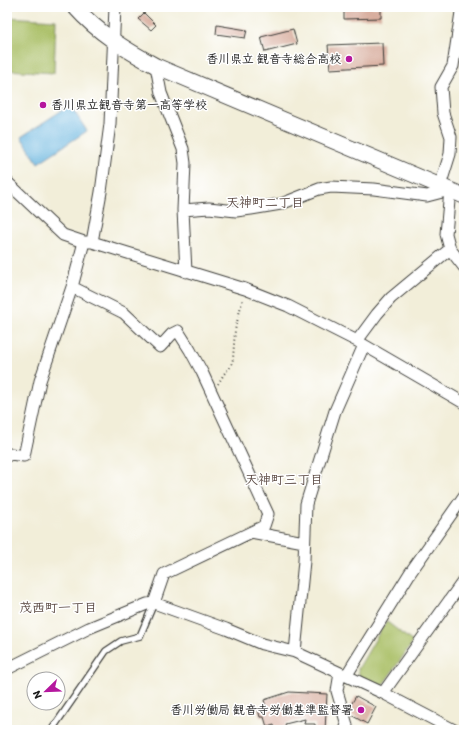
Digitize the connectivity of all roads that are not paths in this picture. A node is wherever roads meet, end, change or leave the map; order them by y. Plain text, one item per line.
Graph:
1 (76, 7) edge
2 (114, 7) edge
3 (463, 7) edge
4 (114, 42) junction
5 (156, 66) junction
6 (7, 182) edge
7 (451, 191) edge
8 (183, 210) junction
9 (88, 242) junction
10 (450, 249) junction
11 (464, 267) edge
12 (186, 272) junction
13 (72, 287) junction
14 (360, 343) junction
15 (464, 403) edge
16 (7, 456) edge
17 (464, 496) edge
18 (251, 532) junction
19 (304, 542) junction
20 (464, 580) edge
21 (154, 603) junction
22 (295, 652) junction
23 (7, 669) edge
24 (343, 674) junction
25 (383, 693) junction
26 (53, 730) edge
27 (345, 730) edge
28 (454, 730) edge

1 - 4 street
2 - 4 street
3 - 7 street
4 - 5 street
4 - 9 street
5 - 7 street
5 - 8 street
6 - 9 street
7 - 8 street
7 - 10 street
8 - 12 street
9 - 12 street
9 - 13 street
10 - 11 street
10 - 14 street
12 - 14 street
13 - 16 street
13 - 18 street
14 - 15 street
14 - 19 street
17 - 24 street
18 - 19 street
18 - 21 street
19 - 22 street
20 - 25 street
21 - 22 street
21 - 23 street
21 - 26 lane
22 - 24 street
24 - 25 street
24 - 27 street
25 - 28 street

